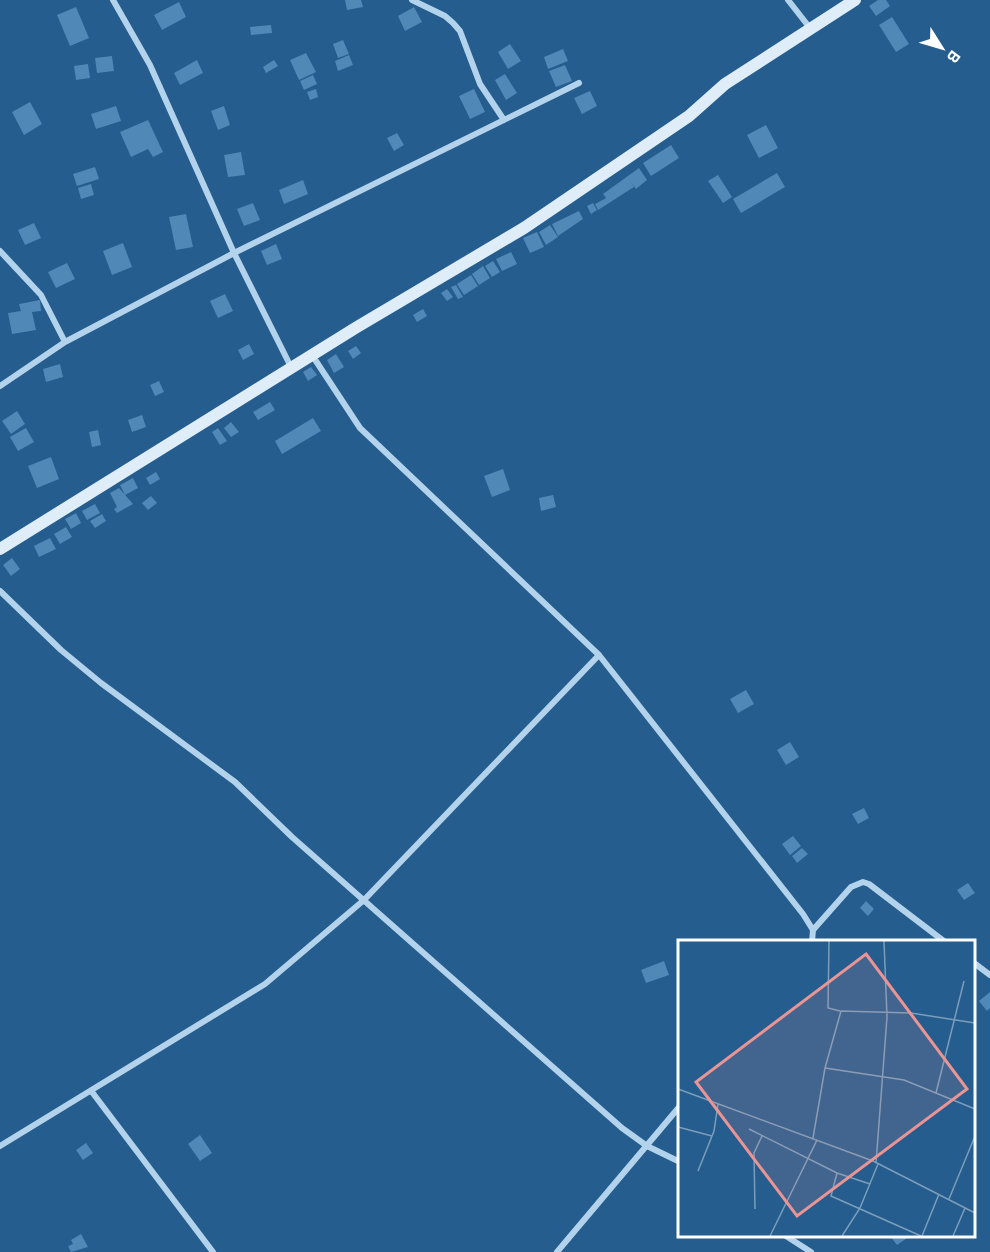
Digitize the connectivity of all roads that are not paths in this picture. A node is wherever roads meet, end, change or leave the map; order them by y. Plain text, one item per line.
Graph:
1 (113, 0) edge
2 (412, 0) edge
3 (788, 0) edge
4 (855, 0) edge
5 (810, 28) junction
6 (579, 83) dead end
7 (504, 120) junction
8 (0, 250) edge
9 (234, 253) junction
10 (65, 342) junction
11 (312, 354) junction
12 (291, 367) junction
13 (0, 386) edge
14 (0, 549) edge
15 (0, 591) edge
16 (599, 654) junction
17 (364, 900) junction
18 (813, 930) junction
19 (812, 940) edge
20 (942, 940) edge
21 (975, 964) edge
22 (990, 975) edge
23 (92, 1092) junction
24 (678, 1108) edge
25 (0, 1146) edge
26 (647, 1146) junction
27 (678, 1161) edge
28 (788, 1237) edge
29 (213, 1252) edge
30 (557, 1252) edge
31 (810, 1252) edge

1 - 9 street
2 - 7 street
3 - 5 street
4 - 5 main road
5 - 11 main road
6 - 7 street
7 - 9 street
8 - 10 street
9 - 10 street
9 - 12 street
10 - 13 street
11 - 12 main road
11 - 16 street
12 - 14 main road
15 - 17 street
16 - 17 street
16 - 18 street
17 - 23 street
17 - 26 street
18 - 19 street
18 - 20 street
21 - 22 street
23 - 25 street
23 - 29 street
24 - 26 street
26 - 27 street
26 - 30 street
28 - 31 street

